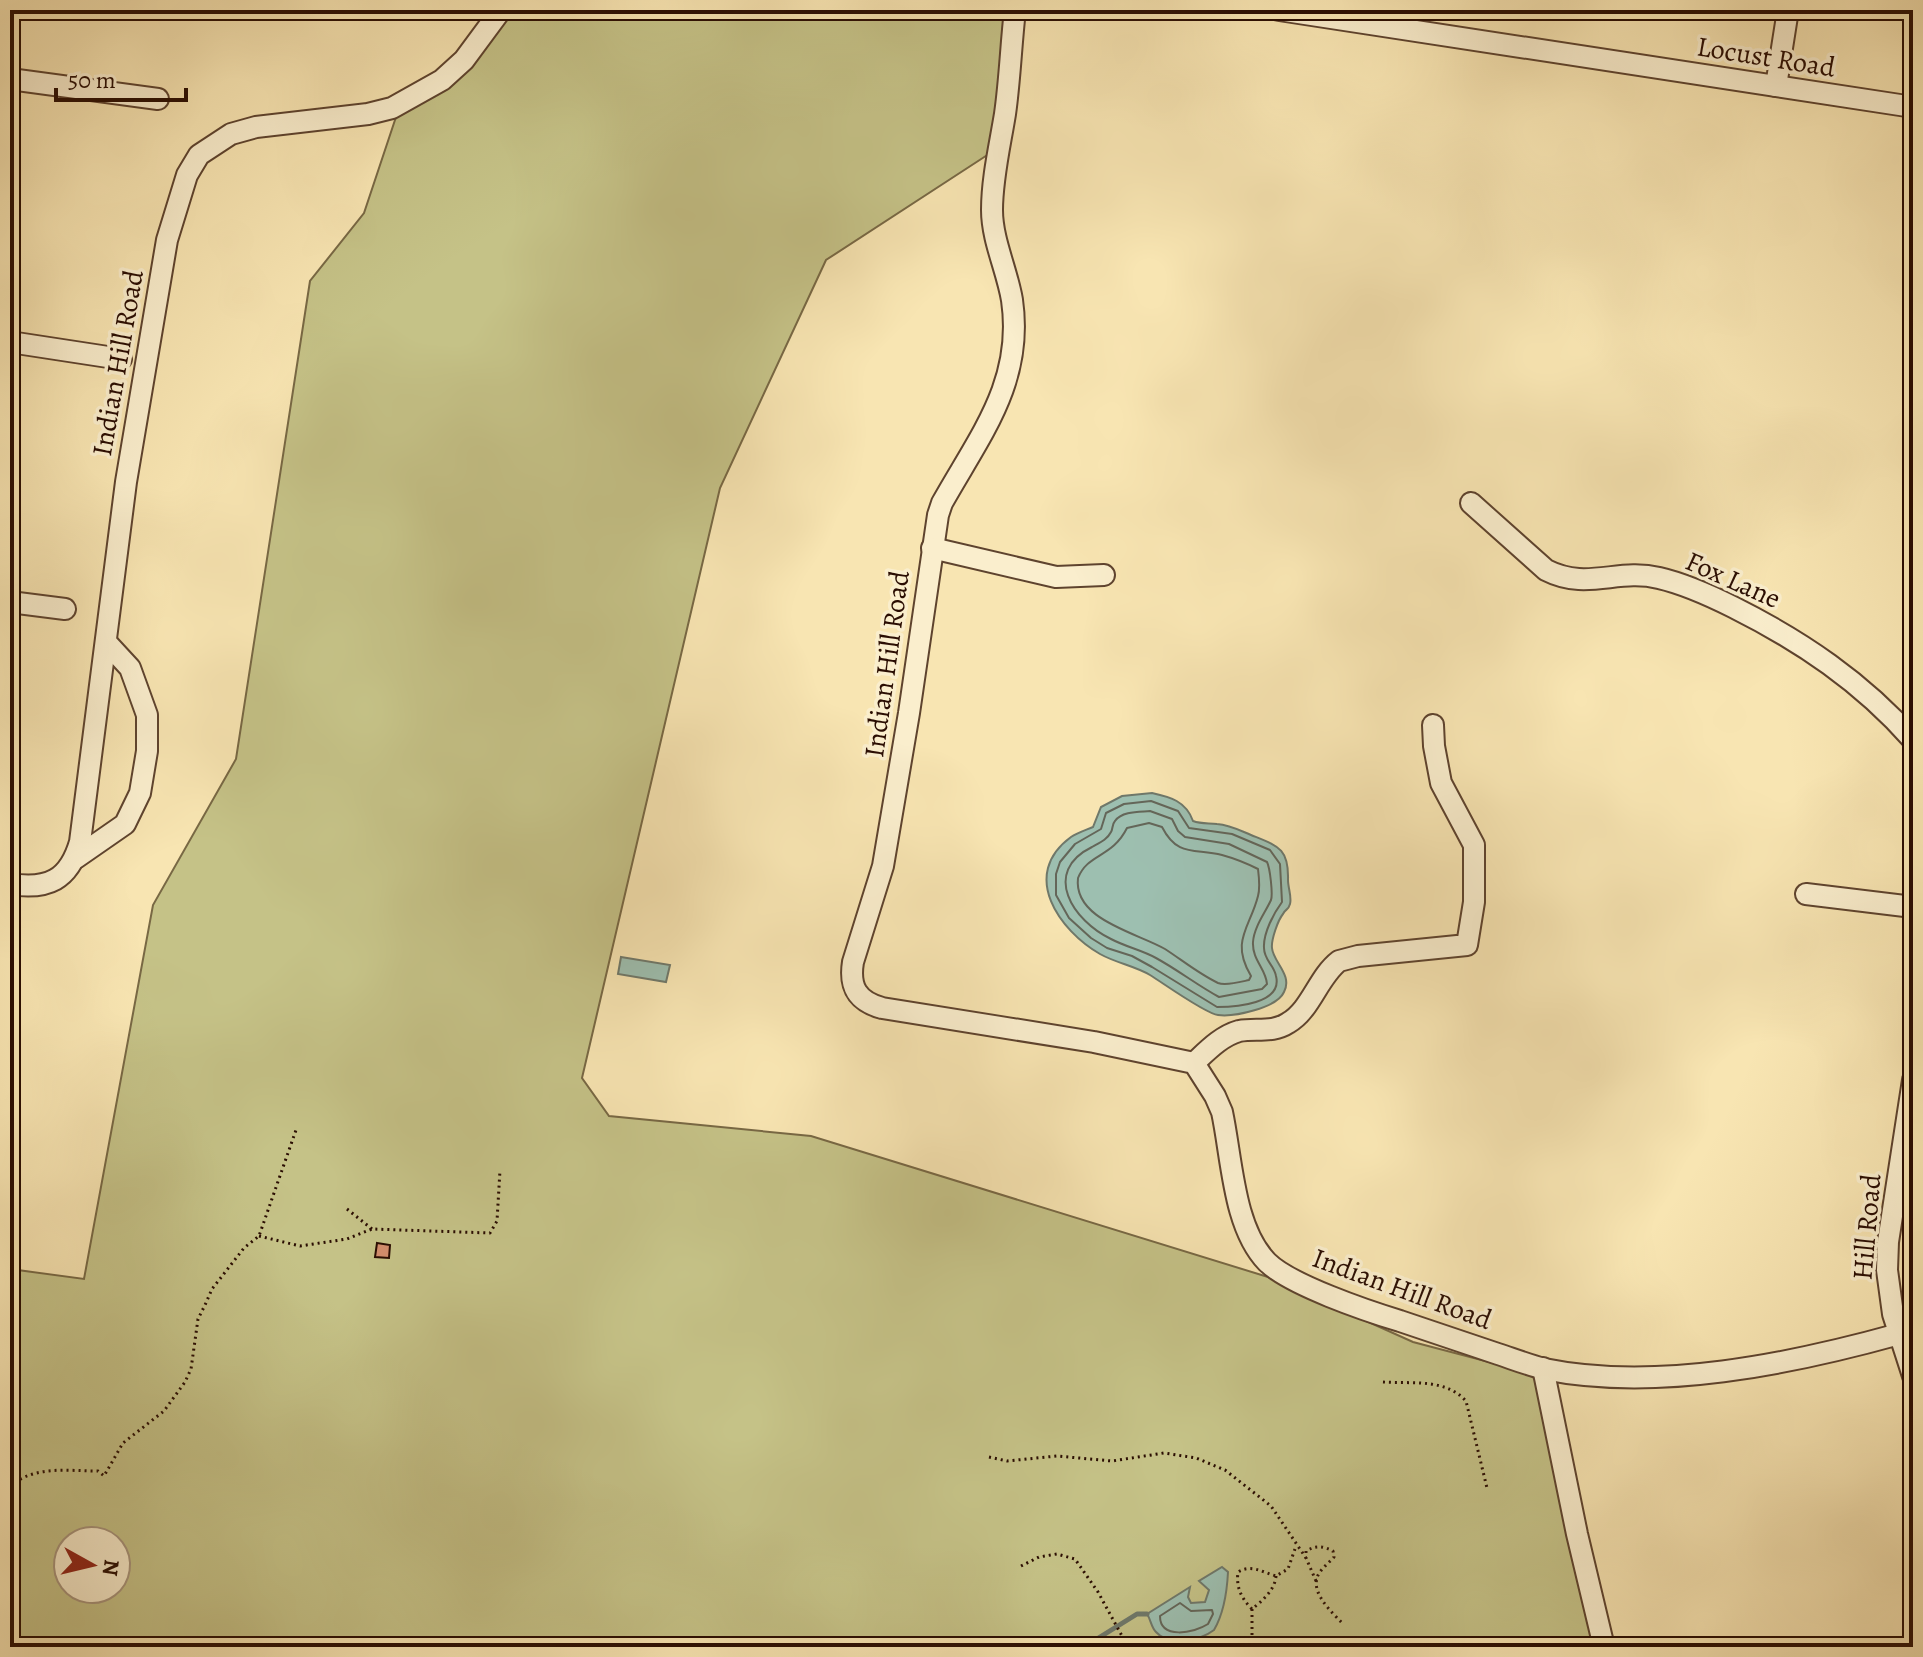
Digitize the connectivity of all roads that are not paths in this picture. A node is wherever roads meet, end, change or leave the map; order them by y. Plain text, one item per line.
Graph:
1 (501, 10) edge
2 (1015, 10) edge
3 (1279, 10) edge
4 (1788, 10) edge
5 (10, 79) edge
6 (1776, 86) junction
7 (158, 99) dead end
8 (1913, 107) edge
9 (10, 342) edge
10 (121, 359) dead end
11 (1471, 503) dead end
12 (932, 548) junction
13 (1104, 575) dead end
14 (10, 602) edge
15 (65, 609) dead end
16 (106, 642) junction
17 (1433, 725) dead end
18 (1913, 740) edge
19 (76, 858) junction
20 (10, 884) edge
21 (1806, 894) dead end
22 (1913, 907) edge
23 (1194, 1063) junction
24 (1913, 1080) edge
25 (1906, 1164) edge
26 (1899, 1334) junction
27 (1543, 1368) junction
28 (1913, 1376) edge
29 (1604, 1647) edge

1 - 16 street, Indian Hill Road
2 - 12 street, Indian Hill Road
3 - 6 street, Locust Road
4 - 6 street
5 - 7 street
6 - 8 street, Locust Road
9 - 10 street
11 - 18 street, Fox Lane
12 - 13 street
12 - 23 street, Indian Hill Road
14 - 15 street
16 - 19 street, Indian Hill Road
16 - 19 street
17 - 23 street
19 - 20 street
21 - 22 street
23 - 27 street, Indian Hill Road
24 - 25 street, Hill Road
25 - 26 street, Hill Road
26 - 27 street, Indian Hill Road
26 - 28 street, Hill Road
27 - 29 street

